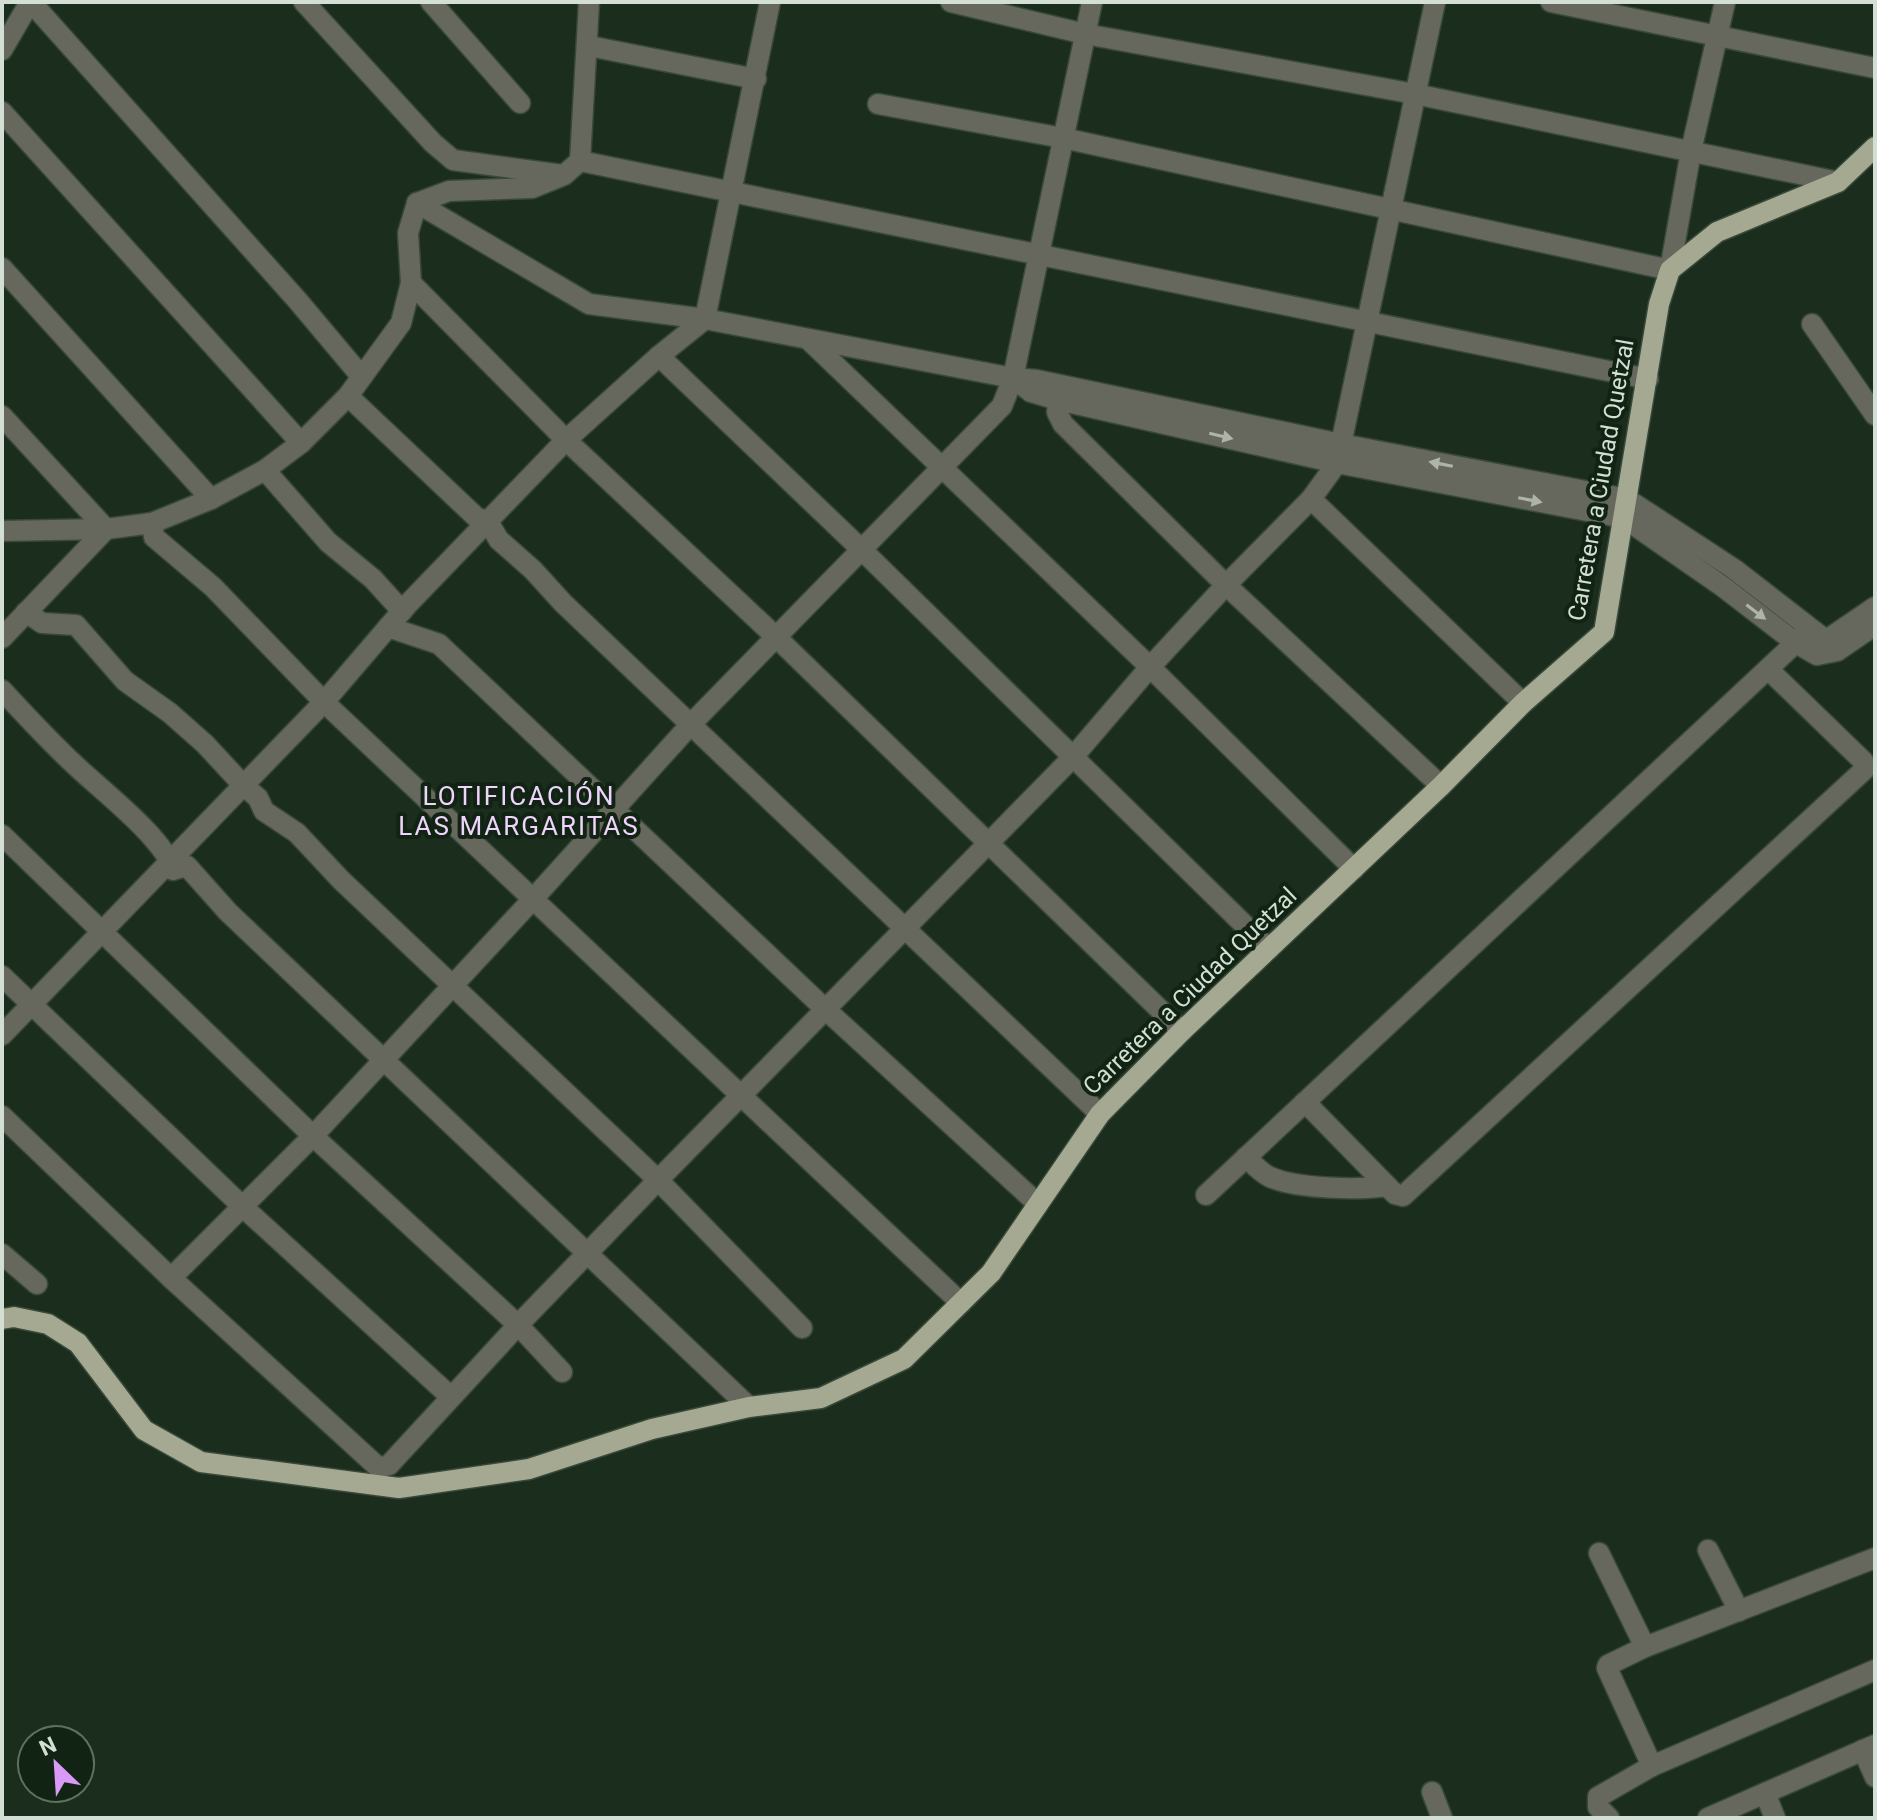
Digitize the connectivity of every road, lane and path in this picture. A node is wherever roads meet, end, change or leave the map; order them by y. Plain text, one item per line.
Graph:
1 (30, 2) edge
2 (304, 2) edge
3 (431, 2) edge
4 (770, 2) edge
5 (951, 2) edge
6 (1092, 2) edge
7 (1435, 2) edge
8 (1551, 2) edge
9 (1725, 2) edge
10 (585, 7) edge
11 (1085, 34) junction
12 (1717, 35) junction
13 (589, 46) junction
14 (2, 50) edge
15 (1875, 68) edge
16 (756, 79) junction
17 (1415, 94) junction
18 (520, 103) dead end
19 (878, 104) dead end
20 (2, 112) edge
21 (1063, 138) junction
22 (1875, 147) edge
23 (1691, 151) junction
24 (580, 161) junction
25 (564, 175) junction
26 (1838, 182) junction
27 (731, 191) junction
28 (417, 203) junction
29 (1391, 208) junction
30 (1038, 255) junction
31 (2, 268) edge
32 (1670, 270) junction
33 (411, 283) junction
34 (705, 319) junction
35 (1367, 323) junction
36 (1812, 324) dead end
37 (809, 340) junction
38 (659, 356) junction
39 (361, 376) junction
40 (1013, 378) junction
41 (1648, 379) junction
42 (1059, 392) junction
43 (348, 396) junction
44 (1875, 415) edge
45 (2, 416) edge
46 (566, 440) junction
47 (301, 443) junction
48 (1339, 454) junction
49 (941, 469) junction
50 (265, 470) junction
51 (211, 499) junction
52 (1311, 499) junction
53 (1626, 508) junction
54 (488, 522) junction
55 (152, 523) junction
56 (106, 529) junction
57 (2, 531) edge
58 (862, 550) junction
59 (1226, 585) junction
60 (1875, 607) edge
61 (402, 611) junction
62 (26, 612) junction
63 (1875, 625) edge
64 (388, 627) junction
65 (775, 636) junction
66 (1803, 636) junction
67 (2, 638) edge
68 (1150, 667) junction
69 (1768, 669) junction
70 (2, 690) edge
71 (324, 702) junction
72 (1523, 703) junction
73 (692, 723) junction
74 (1073, 757) junction
75 (243, 785) junction
76 (1441, 786) junction
77 (616, 809) junction
78 (2, 835) edge
79 (987, 844) junction
80 (170, 859) junction
81 (1354, 869) junction
82 (533, 899) junction
83 (905, 928) junction
84 (103, 933) junction
85 (1269, 949) junction
86 (2, 976) edge
87 (452, 986) junction
88 (30, 1004) junction
89 (824, 1008) junction
90 (1182, 1031) junction
91 (2, 1035) edge
92 (384, 1059) junction
93 (742, 1096) junction
94 (1305, 1102) junction
95 (1100, 1114) junction
96 (2, 1116) edge
97 (313, 1136) junction
98 (1246, 1157) junction
99 (658, 1180) junction
100 (1387, 1186) junction
101 (1206, 1195) dead end
102 (1038, 1204) junction
103 (243, 1207) junction
104 (589, 1253) junction
105 (2, 1254) edge
106 (171, 1278) junction
107 (37, 1284) dead end
108 (961, 1303) junction
109 (2, 1319) edge
110 (518, 1325) junction
111 (802, 1328) dead end
112 (562, 1372) dead end
113 (451, 1397) junction
114 (749, 1407) junction
115 (1708, 1550) dead end
116 (1599, 1553) dead end
117 (1875, 1558) edge
118 (1739, 1611) junction
119 (1645, 1647) junction
120 (1875, 1670) edge
121 (1869, 1748) edge
122 (1652, 1766) junction
123 (1875, 1777) edge
124 (1432, 1792) dead end
125 (1765, 1793) junction
126 (1442, 1818) edge
127 (1609, 1818) edge
128 (1708, 1818) edge
129 (1775, 1818) edge

1 - 14 street
1 - 39 street
2 - 25 street
3 - 18 street
4 - 16 street
5 - 11 street
6 - 11 street
7 - 17 street
8 - 12 street
9 - 12 street
10 - 13 street
11 - 17 street
11 - 21 street
12 - 15 street
12 - 23 street
13 - 16 street
13 - 24 street
16 - 27 street
17 - 23 street
17 - 29 street
19 - 21 street
20 - 47 street
21 - 29 street
21 - 30 street
22 - 26 main road
23 - 26 street
23 - 32 street
24 - 25 street
24 - 27 street
25 - 28 street
26 - 32 main road
27 - 30 street
27 - 34 street
28 - 33 street
28 - 34 street
29 - 32 street
29 - 35 street
30 - 35 street
30 - 40 street
31 - 51 street
32 - 41 main road, Carretera a Ciudad Quetzal
33 - 39 street
33 - 46 street
34 - 37 street
34 - 38 street
35 - 41 street
35 - 48 street
36 - 44 street
37 - 40 street
37 - 49 street
38 - 46 street
38 - 58 street
39 - 43 street
40 - 42 street
40 - 49 street
41 - 53 main road, Carretera a Ciudad Quetzal
42 - 48 street
42 - 59 street
43 - 47 street
43 - 54 street
45 - 56 street
46 - 54 street
46 - 65 street
47 - 50 street
48 - 52 street
48 - 53 street
49 - 58 street
49 - 68 street
50 - 51 street
50 - 61 street
51 - 55 street
52 - 59 street
52 - 72 street
53 - 66 street
53 - 72 main road, Carretera a Ciudad Quetzal
54 - 61 street
54 - 73 street
55 - 56 street
55 - 71 street
56 - 57 street
56 - 62 street
58 - 65 street
58 - 74 street
59 - 68 street
59 - 76 street
60 - 66 street
61 - 64 street
62 - 67 street
62 - 75 street
63 - 66 street
64 - 71 street
64 - 77 street
65 - 73 street
65 - 79 street
66 - 69 street
68 - 74 street
68 - 81 street
69 - 94 street
69 - 100 street
70 - 80 street
71 - 75 street
71 - 82 street
72 - 76 main road, Carretera a Ciudad Quetzal
73 - 77 street
73 - 83 street
74 - 79 street
74 - 85 street
75 - 80 street
75 - 87 street
76 - 81 main road, Carretera a Ciudad Quetzal
77 - 82 street
77 - 89 street
78 - 84 street
79 - 83 street
79 - 90 street
80 - 84 street
80 - 92 street
81 - 85 main road, Carretera a Ciudad Quetzal
82 - 87 street
82 - 93 street
83 - 89 street
83 - 95 street
84 - 88 street
84 - 97 street
85 - 90 main road, Carretera a Ciudad Quetzal
86 - 88 street
87 - 92 street
87 - 99 street
88 - 91 street
88 - 103 street
89 - 93 street
89 - 102 street
90 - 95 main road, Carretera a Ciudad Quetzal
92 - 97 street
92 - 104 street
93 - 99 street
93 - 108 street
94 - 98 street
94 - 100 street
95 - 102 main road, Carretera a Ciudad Quetzal
96 - 106 street
97 - 103 street
97 - 110 street
98 - 100 street
98 - 101 street
99 - 104 street
99 - 111 street
102 - 108 main road, Carretera a Ciudad Quetzal
103 - 106 street
103 - 113 street
104 - 110 street
104 - 114 street
105 - 107 street
106 - 113 street
108 - 114 main road, Carretera a Ciudad Quetzal
109 - 114 main road, Carretera a Ciudad Quetzal
110 - 112 street
110 - 113 street
115 - 118 street
116 - 119 street
117 - 118 street
118 - 119 street
119 - 122 street
120 - 122 street
121 - 123 street
121 - 125 street
122 - 127 street
124 - 126 street
125 - 128 street
125 - 129 street

